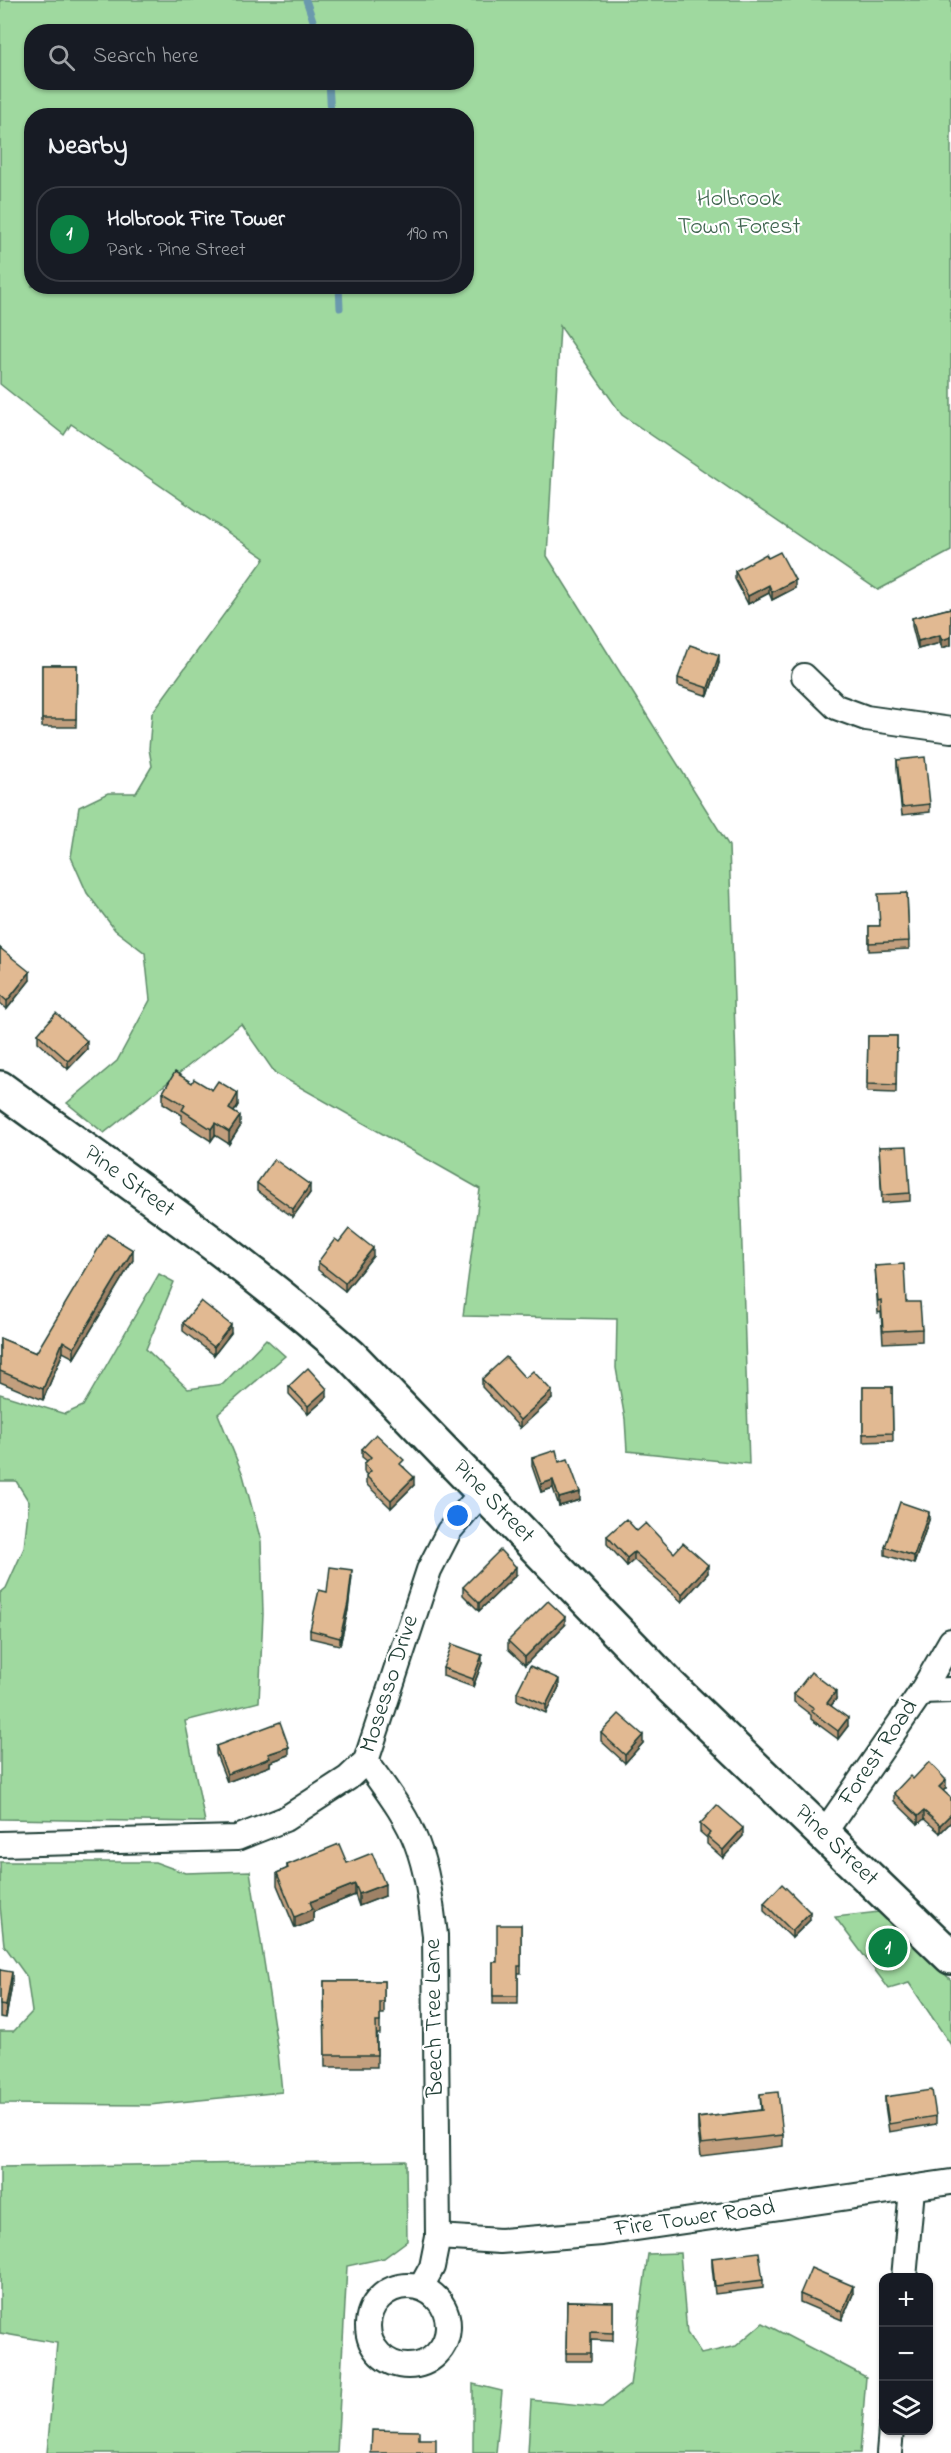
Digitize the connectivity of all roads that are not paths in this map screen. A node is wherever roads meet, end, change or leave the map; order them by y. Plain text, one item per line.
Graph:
1 (804, 676) dead end
2 (951, 730) edge
3 (0, 1088) edge
4 (483, 1491) junction
5 (951, 1641) edge
6 (951, 1690) edge
7 (922, 1691) junction
8 (366, 1761) junction
9 (824, 1833) junction
10 (0, 1844) edge
11 (951, 1957) edge
12 (951, 2182) edge
13 (912, 2189) junction
14 (438, 2237) junction
15 (904, 2273) edge
16 (421, 2287) dead end
17 (891, 2435) edge
18 (889, 2453) edge

1 - 2 street
3 - 4 main road, Pine Street
4 - 8 street, Mosesso Drive
4 - 9 main road, Pine Street
5 - 7 street, Forest Road
6 - 7 street
7 - 9 street, Forest Road
8 - 10 street, Mosesso Drive
8 - 14 street, Beech Tree Lane
9 - 11 main road, Pine Street
12 - 13 street, Fire Tower Road
13 - 14 street, Fire Tower Road
13 - 15 street
14 - 16 street, Beech Tree Lane
17 - 18 street

